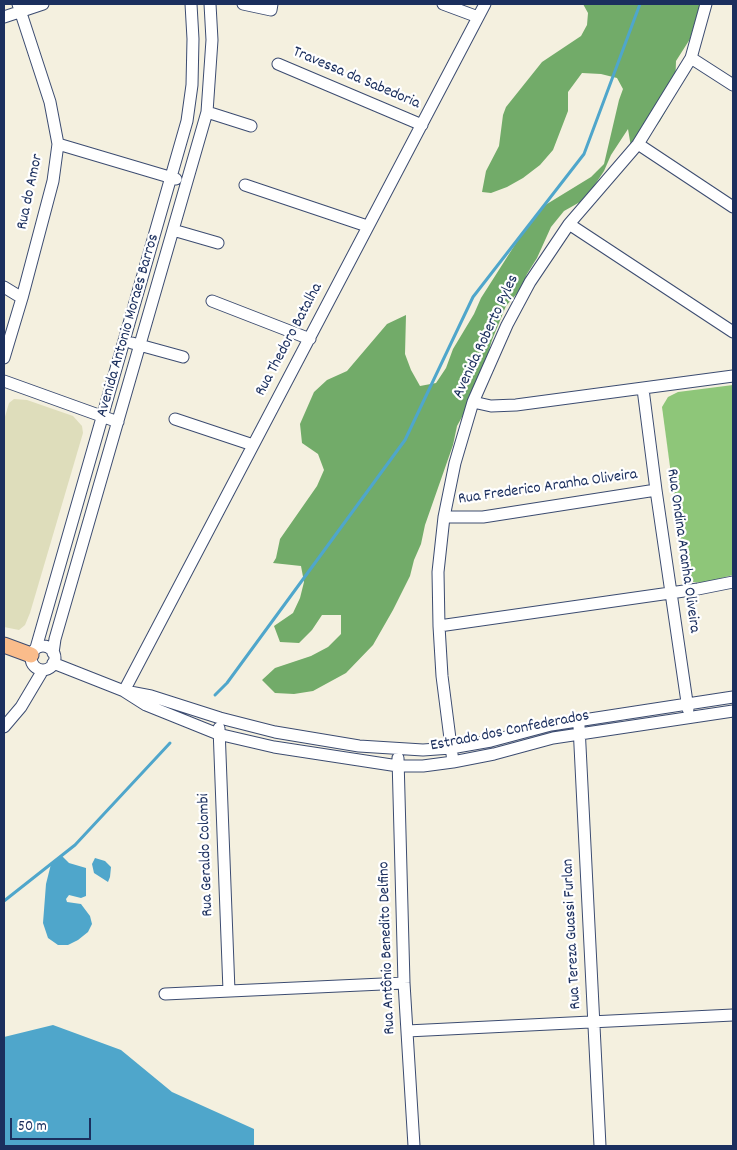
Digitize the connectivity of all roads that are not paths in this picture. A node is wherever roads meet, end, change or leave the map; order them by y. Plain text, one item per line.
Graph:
1 (43, 4) edge
2 (192, 4) edge
3 (210, 4) edge
4 (243, 4) edge
5 (443, 4) edge
6 (485, 4) edge
7 (706, 4) edge
8 (20, 7) edge
9 (272, 7) edge
10 (4, 17) edge
11 (478, 17) junction
12 (691, 58) junction
13 (278, 64) dead end
14 (733, 85) edge
15 (207, 112) junction
16 (422, 125) junction
17 (251, 126) dead end
18 (58, 144) junction
19 (638, 144) junction
20 (170, 177) junction
21 (187, 182) junction
22 (245, 185) dead end
23 (733, 207) edge
24 (569, 224) junction
25 (367, 226) junction
26 (173, 230) junction
27 (218, 243) dead end
28 (4, 287) edge
29 (22, 298) junction
30 (212, 301) dead end
31 (733, 332) edge
32 (310, 339) junction
33 (123, 340) junction
34 (140, 345) junction
35 (183, 357) dead end
36 (4, 358) edge
37 (733, 376) edge
38 (4, 381) edge
39 (643, 389) junction
40 (473, 402) junction
41 (102, 416) junction
42 (175, 419) dead end
43 (118, 422) junction
44 (252, 445) junction
45 (656, 490) junction
46 (444, 517) junction
47 (733, 582) edge
48 (672, 593) junction
49 (438, 626) junction
50 (4, 645) edge
51 (34, 652) junction
52 (53, 658) junction
53 (43, 670) junction
54 (124, 691) junction
55 (733, 697) edge
56 (688, 704) junction
57 (733, 711) edge
58 (690, 717) junction
59 (220, 718) junction
60 (578, 721) junction
61 (4, 727) edge
62 (218, 734) junction
63 (580, 734) junction
64 (452, 748) junction
65 (398, 749) junction
66 (453, 762) junction
67 (398, 766) junction
68 (404, 983) junction
69 (228, 991) junction
70 (165, 994) dead end
71 (733, 1015) edge
72 (594, 1022) junction
73 (406, 1031) junction
74 (414, 1146) edge
75 (600, 1146) edge

1 - 8 street
2 - 20 street, Avenida Antonio Moraes Barros
3 - 15 street, Avenida Antonio Moraes Barros
4 - 9 street
5 - 11 street
6 - 11 street, Rua Thedoro Batalha
7 - 12 street, Avenida Roberto Pyles
8 - 10 street
8 - 18 street, Rua do Amor
11 - 16 street, Rua Thedoro Batalha
12 - 14 street
12 - 19 street, Avenida Roberto Pyles
13 - 16 street, Travessa da Sabedoria
15 - 17 street
15 - 21 street, Avenida Antonio Moraes Barros
16 - 25 street, Rua Thedoro Batalha
18 - 20 street
18 - 29 street, Rua do Amor
19 - 23 street
19 - 24 street, Avenida Roberto Pyles
20 - 21 street
20 - 33 street, Avenida Antonio Moraes Barros
21 - 26 street, Avenida Antonio Moraes Barros
22 - 25 street
24 - 31 street
24 - 40 street, Avenida Roberto Pyles
25 - 32 street, Rua Thedoro Batalha
26 - 27 street
26 - 34 street, Avenida Antonio Moraes Barros
28 - 29 street
29 - 36 street, Rua do Amor
30 - 32 street
32 - 44 street, Rua Thedoro Batalha
33 - 34 street
33 - 41 street, Avenida Antonio Moraes Barros
34 - 35 street
34 - 43 street, Avenida Antonio Moraes Barros
37 - 39 street
38 - 41 street
39 - 40 street
39 - 45 street, Rua Ondina Aranha Oliveira
40 - 46 street, Avenida Roberto Pyles
41 - 43 street
41 - 51 street, Avenida Antonio Moraes Barros
42 - 44 street
43 - 52 street, Avenida Antonio Moraes Barros
44 - 54 street, Rua Thedoro Batalha
45 - 46 street, Rua Frederico Aranha Oliveira
45 - 48 street, Rua Ondina Aranha Oliveira
46 - 49 street, Avenida Roberto Pyles
47 - 48 street
48 - 49 street
48 - 56 street, Rua Ondina Aranha Oliveira
49 - 64 street, Avenida Roberto Pyles
50 - 51 main road
51 - 52 street
51 - 53 street
52 - 53 street
52 - 54 street, Estrada dos Confederados
53 - 61 street
54 - 59 street, Estrada dos Confederados
54 - 62 street, Estrada dos Confederados
55 - 56 street, Estrada dos Confederados
56 - 58 street, Rua Ondina Aranha Oliveira
56 - 60 street, Estrada dos Confederados
57 - 58 street, Estrada dos Confederados
58 - 63 street, Estrada dos Confederados
59 - 62 street, Rua Geraldo Colombi
59 - 65 street, Estrada dos Confederados
60 - 63 street, Rua Tereza Guassi Furlan
60 - 64 street, Estrada dos Confederados
62 - 67 street, Estrada dos Confederados
62 - 69 street, Rua Geraldo Colombi
63 - 66 street, Estrada dos Confederados
63 - 72 street, Rua Tereza Guassi Furlan
64 - 65 street, Estrada dos Confederados
64 - 66 street, Avenida Roberto Pyles
65 - 67 street, Rua Antônio Benedito Delfino
66 - 67 street, Estrada dos Confederados
67 - 68 street, Rua Antônio Benedito Delfino
68 - 69 street
68 - 73 street, Rua Antônio Benedito Delfino
69 - 70 street
71 - 72 street
72 - 73 street
72 - 75 street, Rua Tereza Guassi Furlan
73 - 74 street, Rua Antônio Benedito Delfino

